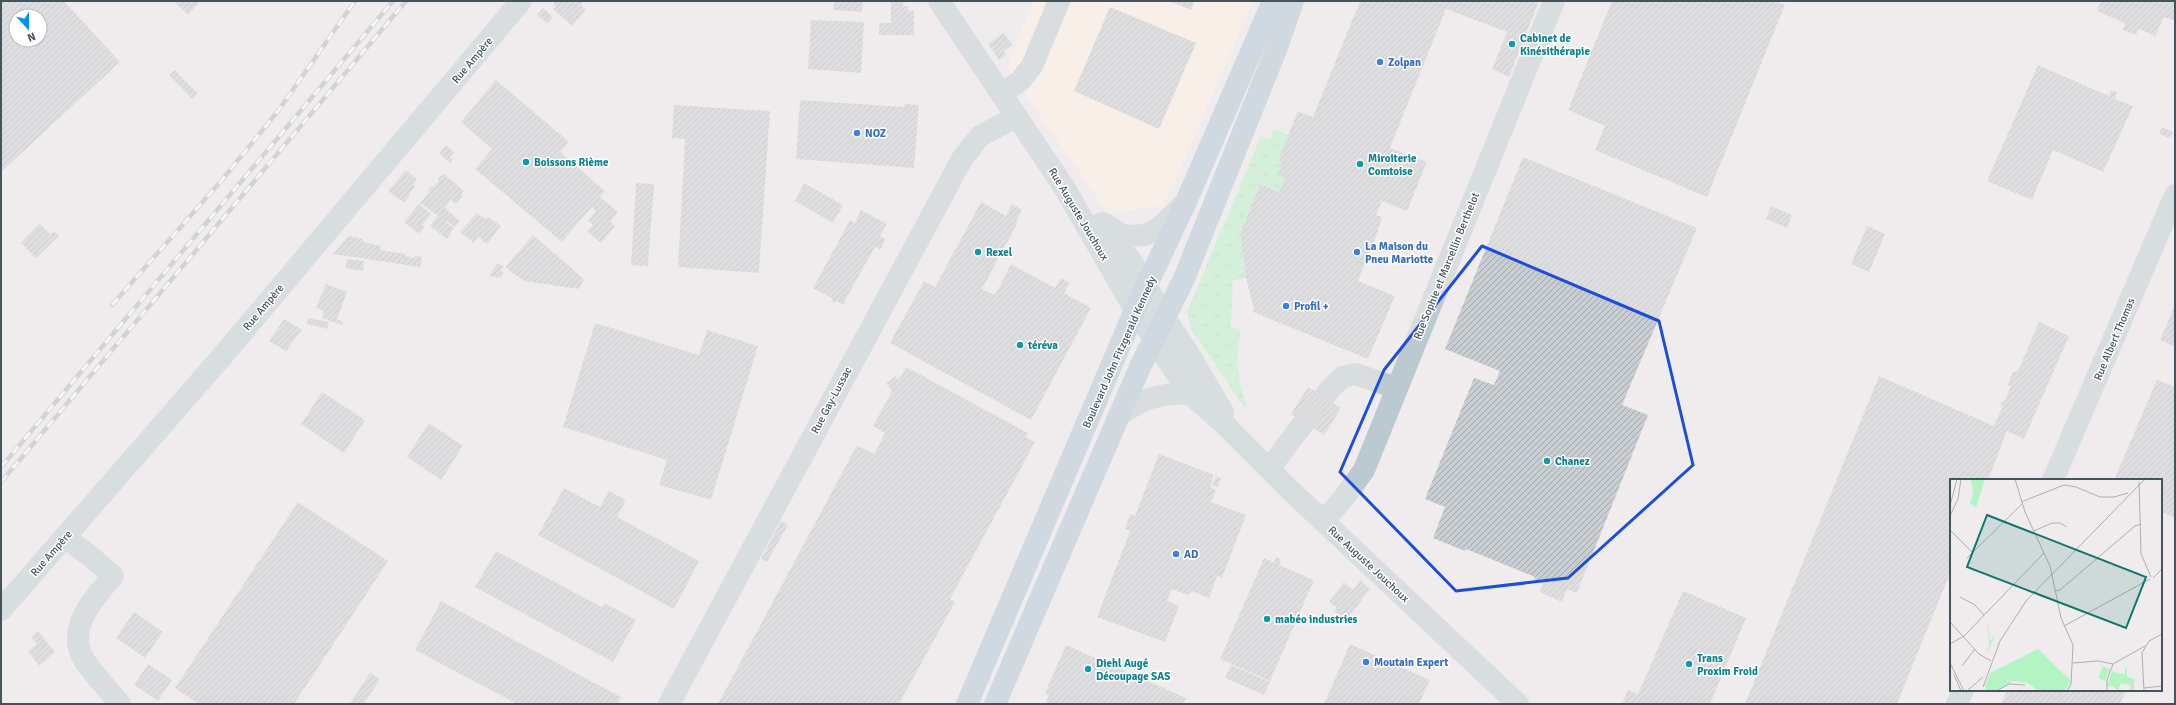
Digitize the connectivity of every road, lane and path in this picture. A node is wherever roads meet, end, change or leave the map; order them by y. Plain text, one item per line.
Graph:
1 (521, 1) edge
2 (940, 1) edge
3 (1059, 1) edge
4 (1273, 1) edge
5 (1293, 1) edge
6 (1554, 1) edge
7 (1001, 94) junction
8 (1016, 116) junction
9 (1064, 187) junction
10 (2174, 198) edge
11 (1186, 202) junction
12 (1102, 223) junction
13 (1146, 287) junction
14 (1135, 310) junction
15 (1164, 318) junction
16 (1154, 339) junction
17 (1331, 388) tunnel mouth
18 (1397, 388) junction
19 (1189, 393) junction
20 (1120, 414) junction
21 (1222, 422) junction
22 (1302, 425) tunnel mouth
23 (1268, 469) junction
24 (2053, 479) edge
25 (1323, 521) junction
26 (64, 537) junction
27 (1, 610) edge
28 (1963, 691) edge
29 (120, 704) edge
30 (669, 704) edge
31 (967, 704) edge
32 (995, 704) edge
33 (1518, 704) edge
34 (1957, 704) edge

1 - 26 street, Rue Ampère
2 - 7 street, Rue Auguste Jouchoux
3 - 7 street
4 - 11 main road, Boulevard John Fitzgerald Kennedy
5 - 15 main road
6 - 18 street, Rue Sophie et Marcellin Berthelot
7 - 8 street, Rue Auguste Jouchoux
8 - 9 street, Rue Auguste Jouchoux
8 - 30 street, Rue Gay-Lussac
9 - 12 street
9 - 14 street, Rue Auguste Jouchoux
10 - 24 street, Rue Albert Thomas
11 - 12 street
11 - 13 main road, Boulevard John Fitzgerald Kennedy
12 - 13 street, Rue Auguste Jouchoux
13 - 14 main road, Boulevard John Fitzgerald Kennedy
13 - 15 street, Rue Auguste Jouchoux
14 - 16 street, Rue Auguste Jouchoux
14 - 31 main road, Boulevard John Fitzgerald Kennedy
15 - 16 main road
15 - 21 street, Rue Auguste Jouchoux
16 - 19 street, Rue Auguste Jouchoux
16 - 20 main road
17 - 18 street
18 - 25 street, Rue Sophie et Marcellin Berthelot
19 - 20 street
19 - 21 street, Rue Auguste Jouchoux
20 - 32 main road
21 - 23 street, Rue Auguste Jouchoux
22 - 23 street
23 - 25 street, Rue Auguste Jouchoux
25 - 33 street, Rue Auguste Jouchoux
26 - 27 street, Rue Ampère
26 - 29 street
28 - 34 street

